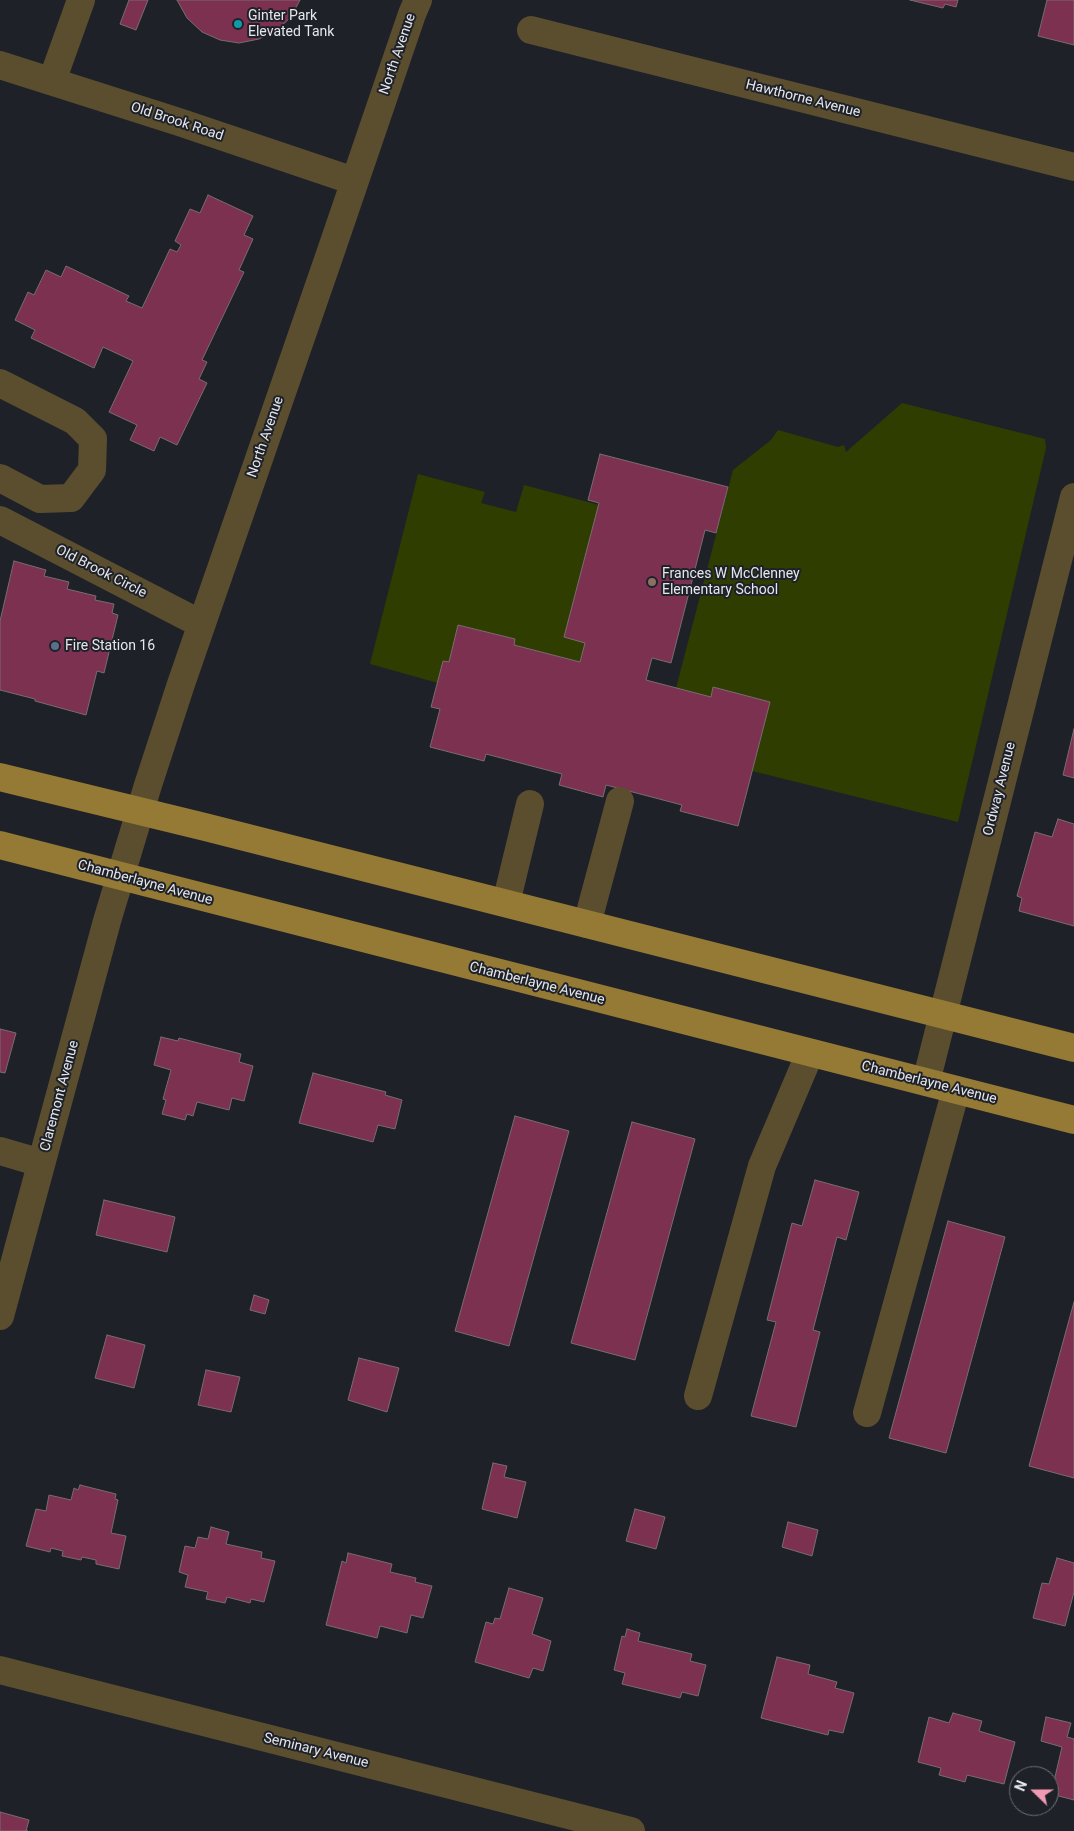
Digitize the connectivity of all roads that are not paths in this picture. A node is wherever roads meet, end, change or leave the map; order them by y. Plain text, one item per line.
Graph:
1 (81, 0) edge
2 (418, 0) edge
3 (531, 30) dead end
4 (0, 65) edge
5 (52, 81) junction
6 (1074, 167) edge
7 (354, 181) junction
8 (0, 383) edge
9 (0, 478) edge
10 (1074, 497) edge
11 (0, 520) edge
12 (201, 624) junction
13 (0, 777) edge
14 (620, 801) dead end
15 (530, 804) dead end
16 (140, 812) junction
17 (0, 845) edge
18 (120, 876) junction
19 (506, 903) junction
20 (587, 924) junction
21 (944, 1014) junction
22 (1074, 1048) edge
23 (810, 1053) junction
24 (926, 1082) junction
25 (956, 1090) junction
26 (1074, 1120) edge
27 (0, 1151) edge
28 (41, 1163) junction
29 (0, 1316) edge
30 (698, 1396) dead end
31 (867, 1413) dead end
32 (0, 1670) edge
33 (631, 1831) edge

1 - 5 street
2 - 7 street, North Avenue
3 - 6 street, Hawthorne Avenue
4 - 5 street, Old Brook Road
5 - 7 street, Old Brook Road
7 - 12 street, North Avenue
8 - 9 street
10 - 21 street, Ordway Avenue
11 - 12 street, Old Brook Circle
12 - 16 street, North Avenue
13 - 16 main road
14 - 20 street
15 - 19 street
16 - 18 street, North Avenue
16 - 19 main road
17 - 18 main road, Chamberlayne Avenue
18 - 23 main road, Chamberlayne Avenue
18 - 28 street, Claremont Avenue
19 - 20 main road
20 - 21 main road
21 - 22 main road
21 - 24 street, Ordway Avenue
23 - 24 main road, Chamberlayne Avenue
23 - 30 street
24 - 25 main road, Chamberlayne Avenue
25 - 26 main road, Chamberlayne Avenue
25 - 31 street
27 - 28 street
28 - 29 street, Claremont Avenue
32 - 33 street, Seminary Avenue

